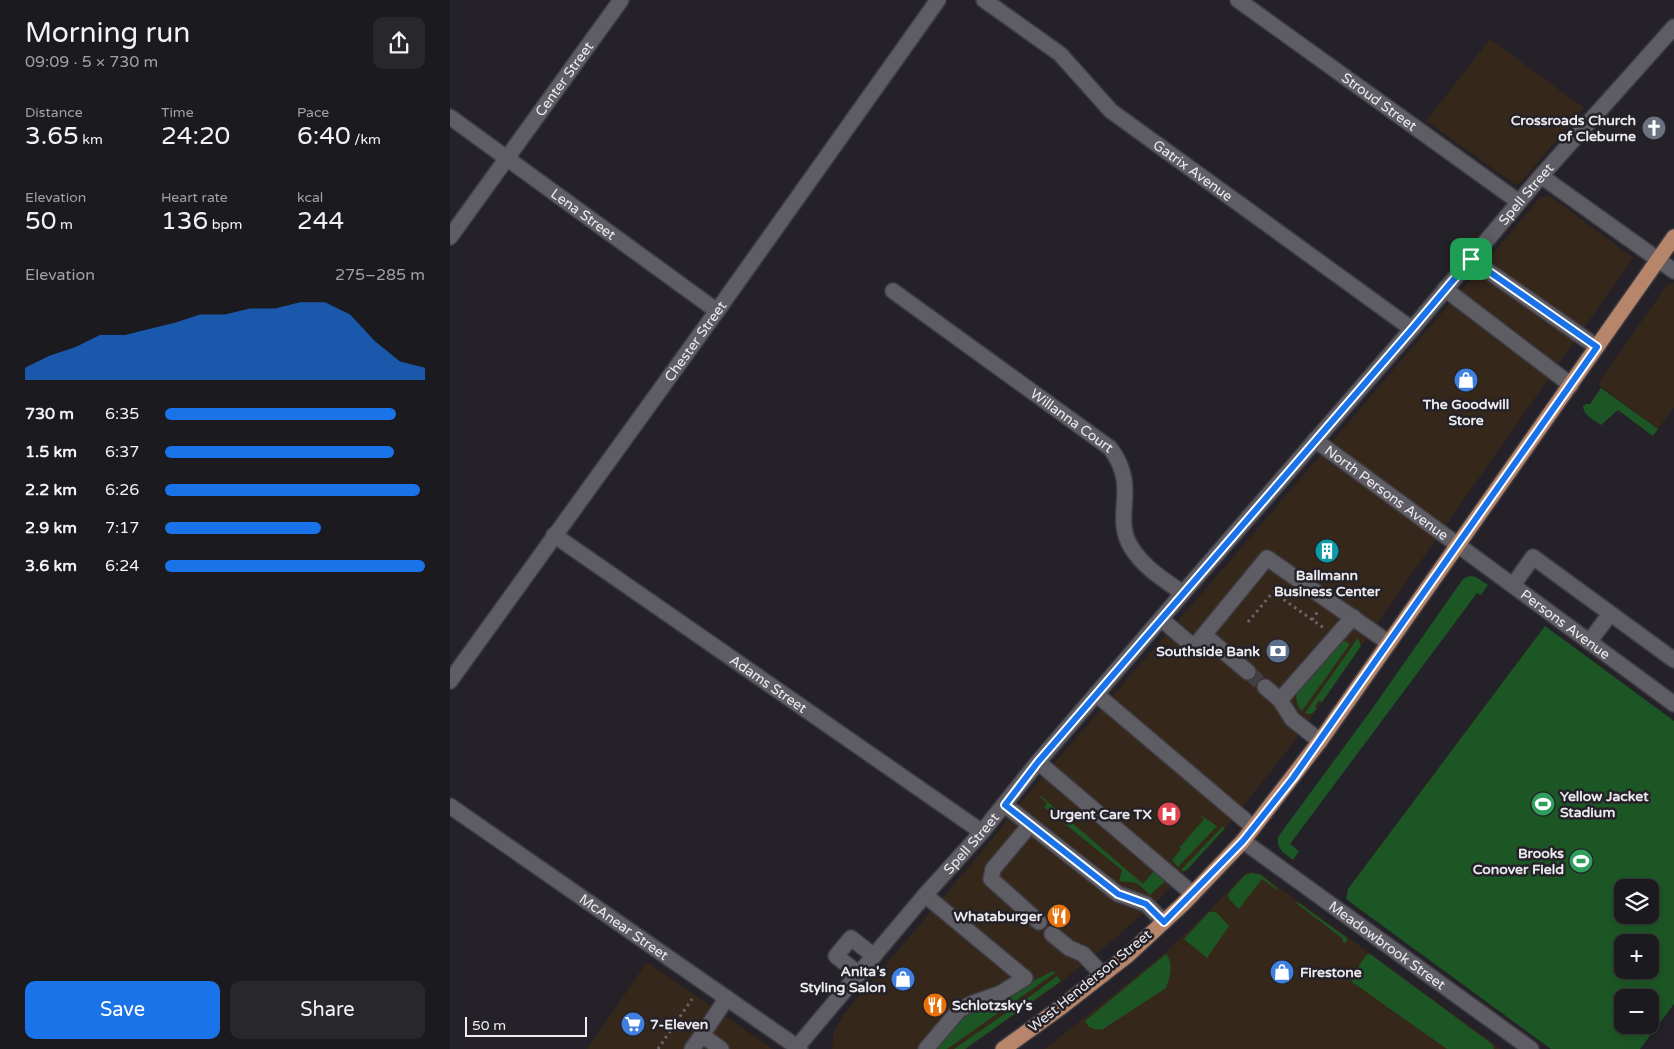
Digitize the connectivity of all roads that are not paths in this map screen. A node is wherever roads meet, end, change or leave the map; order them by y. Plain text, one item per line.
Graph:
1 (621, 0) edge
2 (938, 0) edge
3 (984, 0) edge
4 (1238, 0) edge
5 (1674, 27) edge
6 (450, 117) edge
7 (507, 159) junction
8 (1542, 176) junction
9 (1519, 202) junction
10 (450, 237) edge
11 (1674, 237) edge
12 (1471, 259) junction
13 (1658, 260) junction
14 (1674, 271) edge
15 (1445, 289) junction
16 (892, 291) dead end
17 (717, 310) junction
18 (1412, 329) junction
19 (1597, 347) junction
20 (1570, 384) junction
21 (1315, 440) junction
22 (554, 535) junction
23 (1458, 545) junction
24 (1513, 585) junction
25 (1182, 593) junction
26 (1610, 614) junction
27 (1353, 617) junction
28 (1161, 619) junction
29 (1204, 635) junction
30 (1389, 642) junction
31 (1589, 642) junction
32 (1674, 660) edge
33 (1248, 672) tunnel mouth
34 (450, 681) edge
35 (1265, 687) tunnel mouth
36 (1096, 694) junction
37 (1280, 700) junction
38 (1674, 704) edge
39 (1320, 741) junction
40 (1038, 762) junction
41 (1005, 805) junction
42 (450, 806) edge
43 (1030, 824) junction
44 (1253, 827) junction
45 (982, 832) junction
46 (1243, 841) junction
47 (1193, 894) junction
48 (925, 895) junction
49 (1040, 922) dead end
50 (1164, 922) junction
51 (1052, 934) dead end
52 (874, 956) junction
53 (858, 974) junction
54 (1103, 975) junction
55 (727, 998) junction
56 (702, 1035) junction
57 (798, 1048) edge
58 (692, 1049) edge
59 (722, 1049) edge
60 (926, 1049) edge
61 (1004, 1049) edge
62 (1531, 1049) edge

1 - 7 street, Center Street
2 - 17 street, Chester Street
3 - 18 street, Gatrix Avenue
4 - 9 street, Stroud Street
5 - 8 street, Spell Street
6 - 7 street, Lena Street
7 - 10 street, Center Street
7 - 17 street, Lena Street
8 - 9 street, Spell Street
8 - 13 street
9 - 12 street, Spell Street
11 - 13 main road, West Henderson Street
12 - 15 street, Spell Street
12 - 19 street
13 - 14 street
13 - 19 main road, West Henderson Street
15 - 18 street, Spell Street
15 - 20 street
16 - 25 street, Willanna Court
17 - 22 street, Chester Street
18 - 21 street, Spell Street
19 - 20 main road, West Henderson Street
20 - 23 main road, West Henderson Street
21 - 23 street, North Persons Avenue
21 - 25 street, Spell Street
22 - 34 street, Chester Street
22 - 45 street, Adams Street
23 - 24 street, Persons Avenue
23 - 30 main road, West Henderson Street
24 - 26 street
24 - 31 street, Persons Avenue
25 - 28 street, Spell Street
26 - 31 street
26 - 32 street
27 - 29 street
27 - 30 street
27 - 37 street
28 - 29 street
28 - 36 street, Spell Street
29 - 33 street
30 - 39 main road, West Henderson Street
31 - 38 street, Persons Avenue
35 - 37 street
36 - 40 street, Spell Street
36 - 44 street
37 - 39 street
39 - 44 main road, West Henderson Street
40 - 41 street, Spell Street
40 - 47 street
41 - 43 street
41 - 45 street, Spell Street
42 - 55 street, McAnear Street
43 - 49 street
43 - 50 street
44 - 46 main road, West Henderson Street
45 - 48 street, Spell Street
46 - 47 main road, West Henderson Street
46 - 62 street, Meadowbrook Street
47 - 50 main road, West Henderson Street
48 - 52 street, Spell Street
48 - 60 street
50 - 54 main road, West Henderson Street
51 - 54 street
52 - 53 street, Spell Street
52 - 53 street
53 - 57 street, Spell Street
54 - 61 main road, West Henderson Street
55 - 56 street
55 - 57 street, McAnear Street
56 - 58 street
56 - 59 street

